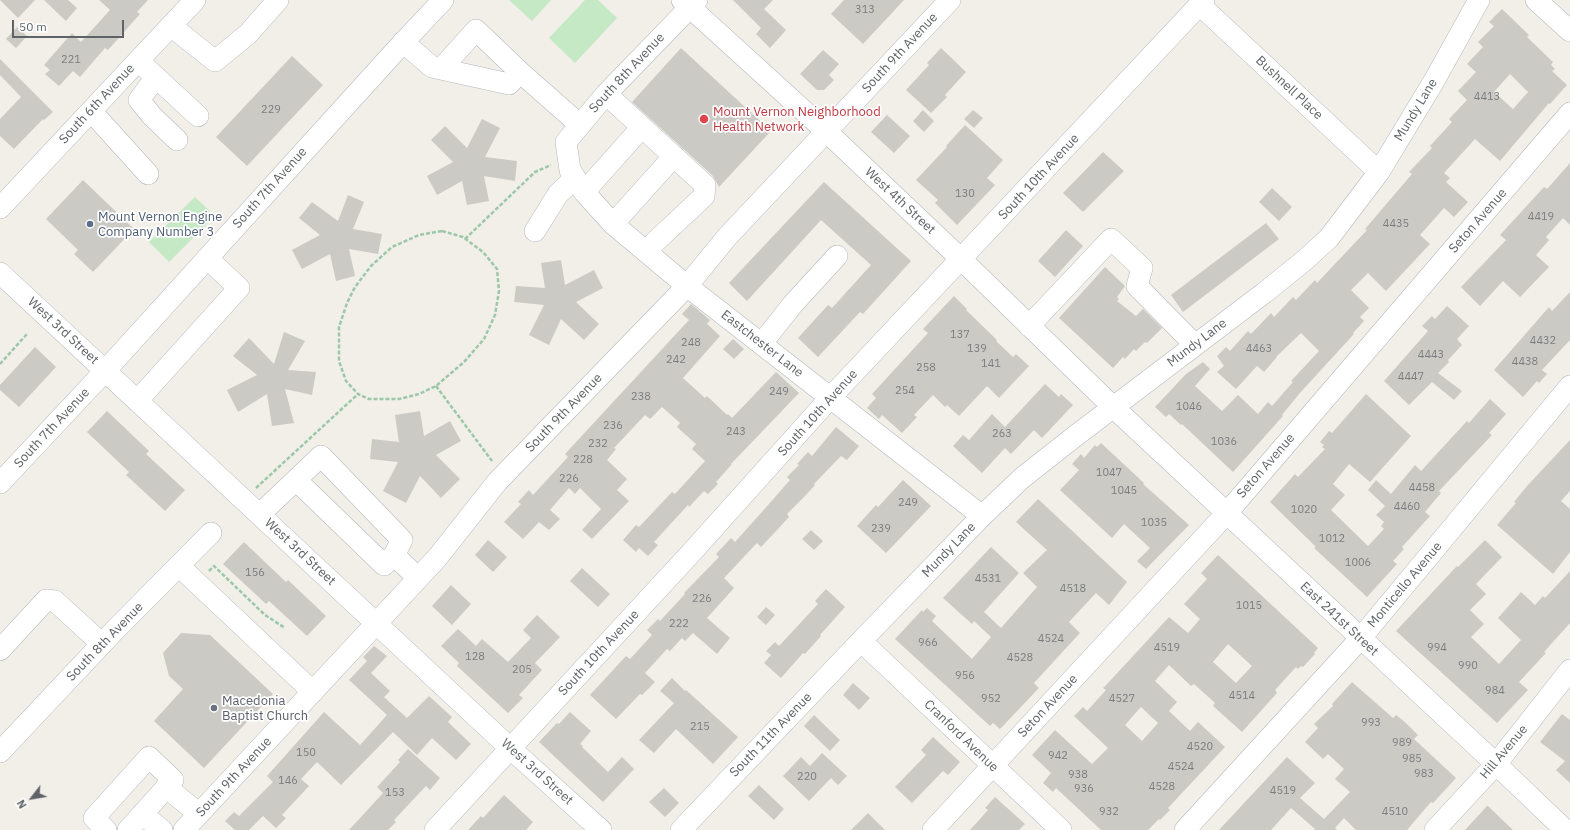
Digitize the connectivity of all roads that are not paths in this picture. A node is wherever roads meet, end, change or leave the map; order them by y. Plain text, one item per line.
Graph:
1 (195, 0) edge
2 (278, 0) edge
3 (443, 0) edge
4 (950, 0) edge
5 (1478, 0) edge
6 (1536, 0) edge
7 (689, 2) edge
8 (1202, 2) edge
9 (171, 26) junction
10 (1570, 31) edge
11 (403, 42) junction
12 (138, 61) junction
13 (441, 69) junction
14 (520, 72) junction
15 (156, 77) junction
16 (606, 94) junction
17 (91, 111) junction
18 (1570, 114) edge
19 (198, 116) dead end
20 (580, 125) junction
21 (642, 127) junction
22 (827, 132) junction
23 (177, 140) dead end
24 (568, 154) joint
25 (674, 156) junction
26 (1380, 172) junction
27 (148, 174) dead end
28 (579, 185) junction
29 (0, 208) edge
30 (613, 224) junction
31 (535, 231) dead end
32 (654, 243) dead end
33 (837, 256) dead end
34 (207, 258) junction
35 (962, 260) junction
36 (0, 273) edge
37 (687, 286) junction
38 (1029, 326) junction
39 (762, 343) junction
40 (1195, 345) junction
41 (105, 371) junction
42 (1570, 386) edge
43 (831, 397) junction
44 (137, 401) junction
45 (1113, 408) junction
46 (296, 480) junction
47 (0, 483) edge
48 (260, 514) junction
49 (1226, 514) junction
50 (982, 516) junction
51 (211, 533) dead end
52 (394, 555) junction
53 (179, 566) junction
54 (418, 578) junction
55 (377, 623) junction
56 (1360, 639) junction
57 (861, 641) junction
58 (102, 644) junction
59 (0, 650) edge
60 (1570, 670) edge
61 (313, 692) junction
62 (511, 749) junction
63 (0, 752) edge
64 (1496, 764) junction
65 (992, 766) junction
66 (166, 787) junction
67 (142, 814) junction
68 (199, 814) junction
69 (106, 830) edge
70 (128, 830) edge
71 (162, 830) edge
72 (184, 830) edge
73 (435, 830) edge
74 (601, 830) edge
75 (681, 830) edge
76 (933, 830) edge
77 (1061, 830) edge
78 (1185, 830) edge
79 (1435, 830) edge
80 (1565, 830) edge

1 - 9 street, South 6th Avenue
2 - 9 street
3 - 11 street, South 7th Avenue
4 - 22 street, South 9th Avenue
5 - 26 street, Mundy Lane
6 - 10 street
7 - 16 street, South 8th Avenue
7 - 22 street, West 4th Street
8 - 26 street, Bushnell Place
8 - 35 street, South 10th Avenue
9 - 12 street, South 6th Avenue
11 - 13 street
11 - 34 street, South 7th Avenue
12 - 15 street
12 - 17 street, South 6th Avenue
13 - 14 street
13 - 14 street
14 - 20 street
15 - 19 street
15 - 23 street
16 - 20 street, South 8th Avenue
16 - 21 street
17 - 27 street
17 - 29 street, South 6th Avenue
18 - 49 street, Seton Avenue
20 - 24 street, South 8th Avenue
21 - 25 street
21 - 28 street
22 - 35 street, West 4th Street
22 - 37 street, South 9th Avenue
24 - 28 street, Eastchester Lane
25 - 30 street
25 - 32 street
26 - 40 street, Mundy Lane
28 - 30 street, Eastchester Lane
28 - 31 street
30 - 37 street, Eastchester Lane
33 - 39 street
34 - 41 street, South 7th Avenue
34 - 44 street
35 - 38 street, West 4th Street
35 - 43 street, South 10th Avenue
36 - 41 street, West 3rd Street
37 - 39 street, Eastchester Lane
37 - 54 street, South 9th Avenue
38 - 40 street
38 - 45 street, West 4th Street
39 - 43 street, Eastchester Lane
40 - 45 street, Mundy Lane
41 - 44 street, West 3rd Street
41 - 47 street, South 7th Avenue
42 - 56 street, Monticello Avenue
43 - 50 street, Eastchester Lane
43 - 62 street, South 10th Avenue
44 - 48 street, West 3rd Street
45 - 49 street, East 241st Street
45 - 50 street, Mundy Lane
46 - 48 street
46 - 52 street
46 - 52 street
48 - 55 street, West 3rd Street
49 - 56 street, East 241st Street
49 - 65 street, Seton Avenue
50 - 57 street, Mundy Lane
51 - 53 street, South 8th Avenue
52 - 54 street
53 - 58 street, South 8th Avenue
53 - 61 street
54 - 55 street, South 9th Avenue
55 - 61 street, South 9th Avenue
55 - 62 street, West 3rd Street
56 - 64 street, East 241st Street
56 - 78 street, Monticello Avenue
57 - 65 street, Cranford Avenue
57 - 75 street, South 11th Avenue
58 - 59 street
58 - 63 street, South 8th Avenue
60 - 64 street, Hill Avenue
61 - 68 street, South 9th Avenue
62 - 73 street, South 10th Avenue
62 - 74 street, West 3rd Street
64 - 79 street, Hill Avenue
64 - 80 street, East 241st Street
65 - 76 street, Seton Avenue
65 - 77 street, Cranford Avenue
66 - 67 street
66 - 68 street
66 - 69 street
67 - 70 street
67 - 71 street
68 - 72 street, South 9th Avenue

